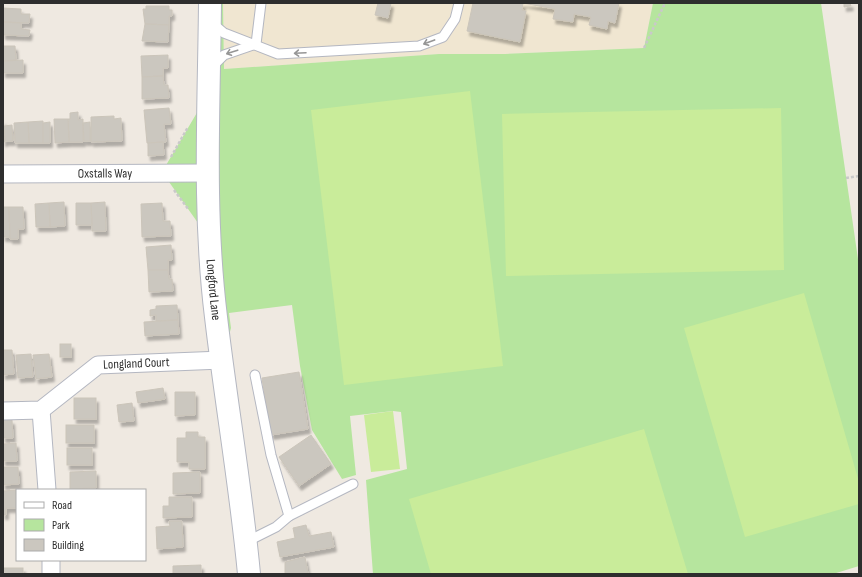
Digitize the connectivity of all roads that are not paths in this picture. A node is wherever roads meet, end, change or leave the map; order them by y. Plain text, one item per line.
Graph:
1 (261, 3) edge
2 (459, 3) edge
3 (210, 12) edge
4 (256, 44) junction
5 (209, 70) junction
6 (207, 173) junction
7 (3, 174) edge
8 (222, 360) junction
9 (254, 374) dead end
10 (41, 410) junction
11 (3, 411) edge
12 (353, 484) dead end
13 (47, 489) edge
14 (289, 516) junction
15 (246, 542) junction
16 (51, 561) edge
17 (51, 574) edge
18 (249, 574) edge

1 - 4 lane
2 -> 4 lane
3 - 4 lane
3 - 5 street, Longford Lane
4 -> 5 lane
5 - 6 street, Longford Lane
6 - 7 street, Oxstalls Way
6 - 8 street, Longford Lane
8 - 10 street, Longland Court
8 - 15 street, Longford Lane
9 - 14 lane
10 - 11 street
10 - 13 street
12 - 14 lane
14 - 15 lane
15 - 18 street, Longford Lane
16 - 17 street

